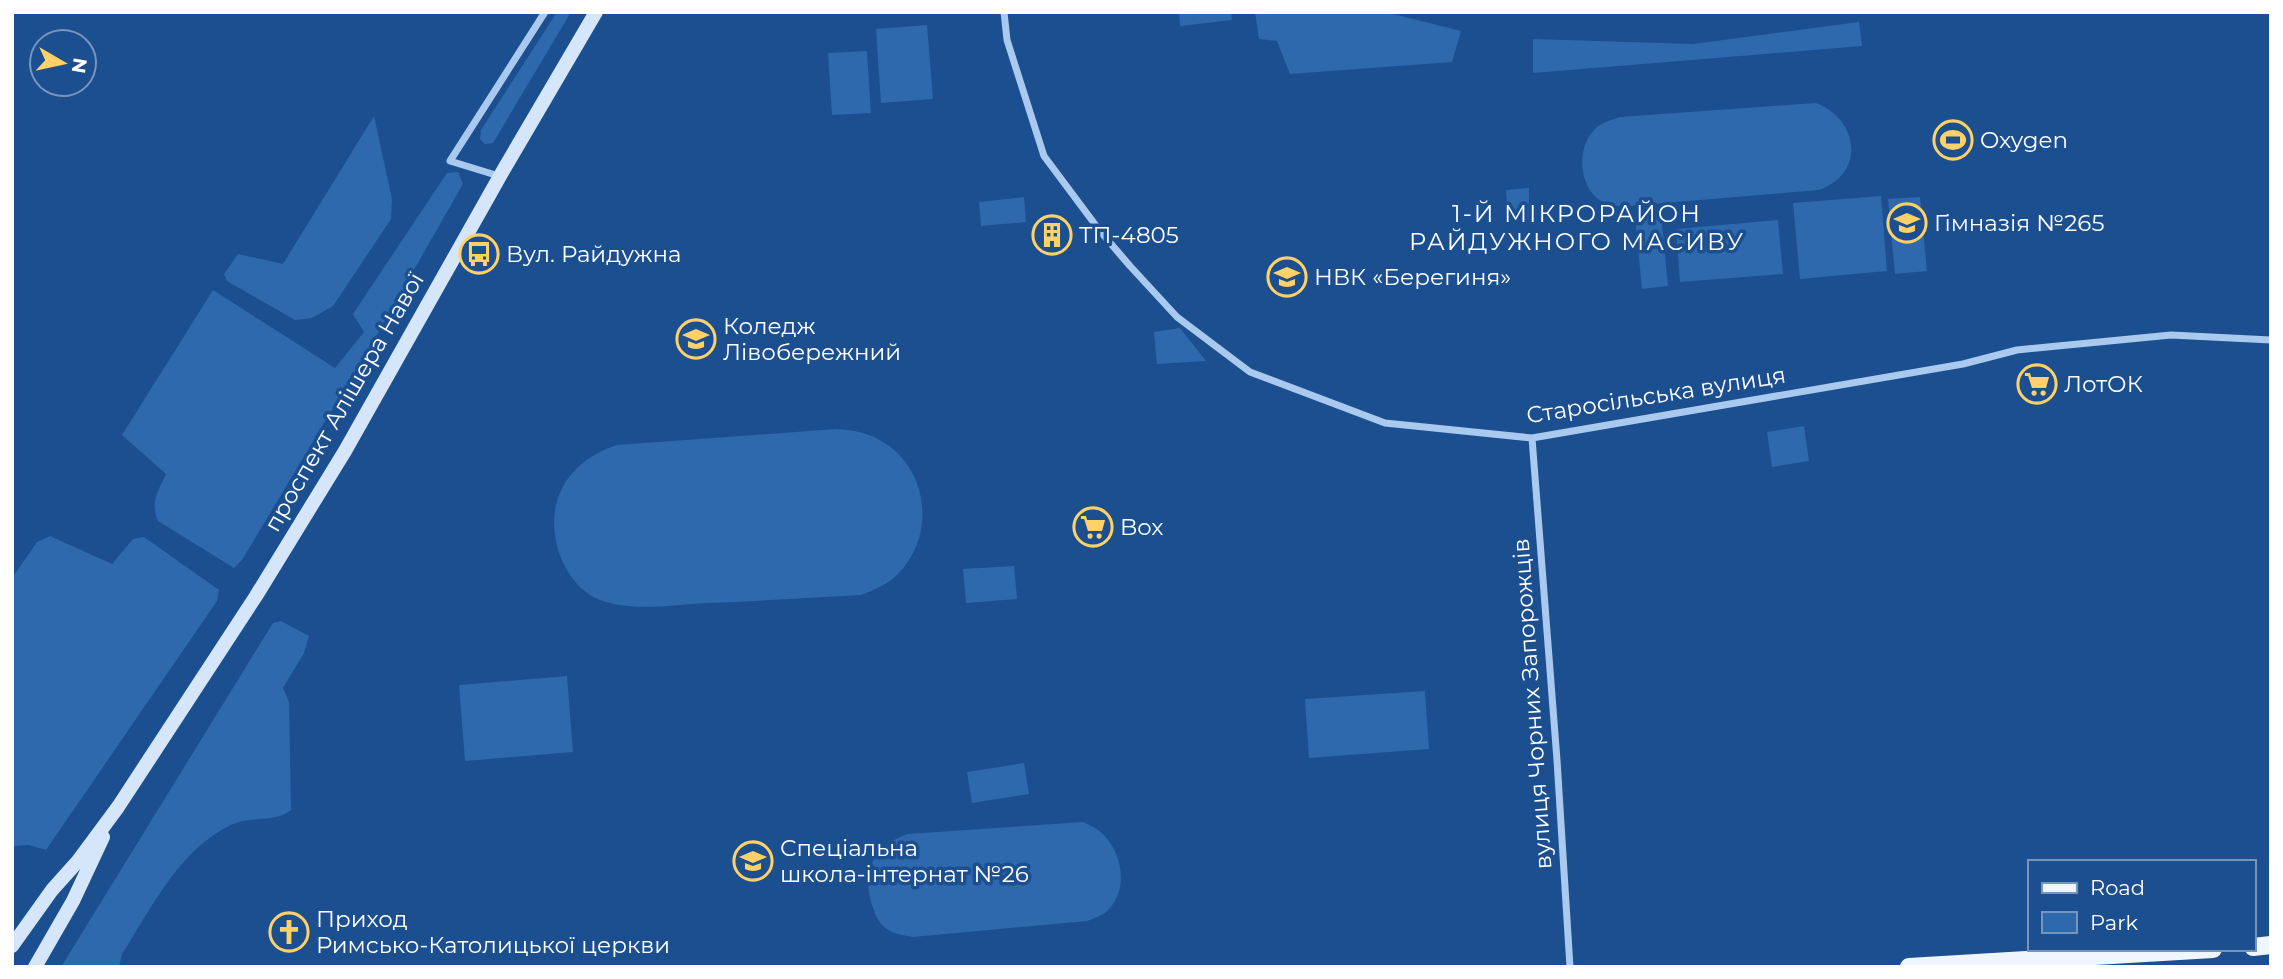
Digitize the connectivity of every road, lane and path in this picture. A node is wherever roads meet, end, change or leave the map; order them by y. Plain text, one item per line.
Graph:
1 (545, 12) edge
2 (596, 12) edge
3 (1004, 12) edge
4 (500, 176) junction
5 (2271, 340) edge
6 (1532, 438) junction
7 (118, 807) junction
8 (12, 946) edge
9 (2179, 951) edge
10 (35, 967) edge
11 (1570, 967) edge
12 (1909, 967) edge

1 - 4 street
2 - 4 street, проспект Алішера Навої
3 - 6 street, Старосільська вулиця
4 - 7 street, проспект Алішера Навої
5 - 6 street, Старосільська вулиця
6 - 11 street, вулиця Чорних Запорожців
7 - 8 street, проспект Алішера Навої
7 - 10 street, проспект Алішера Навої
9 - 12 main road

